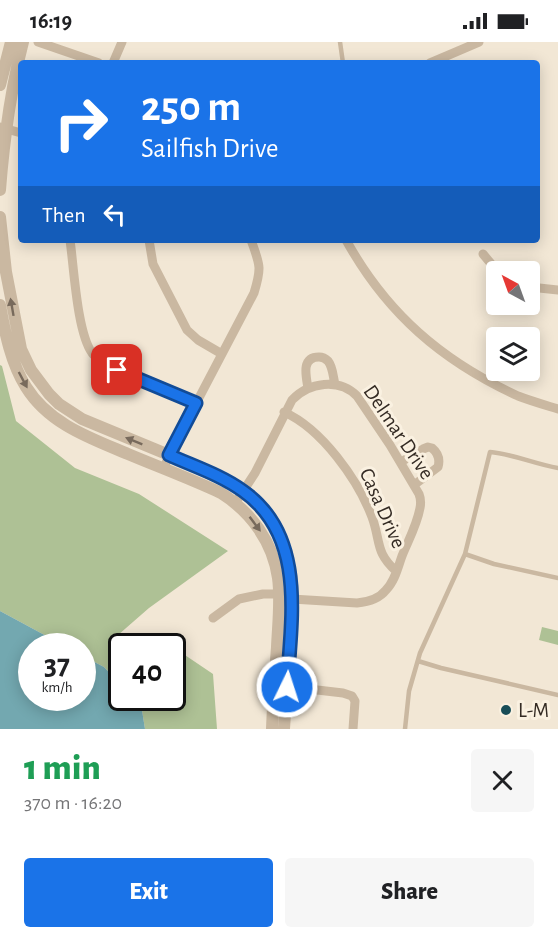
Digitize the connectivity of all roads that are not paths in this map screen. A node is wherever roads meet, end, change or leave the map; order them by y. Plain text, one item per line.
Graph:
1 (11, 42) edge
2 (23, 42) edge
3 (38, 42) edge
4 (122, 42) edge
5 (340, 42) edge
6 (479, 42) edge
7 (458, 46) edge
8 (90, 60) edge
9 (114, 60) edge
10 (343, 60) edge
11 (435, 60) edge
12 (0, 85) edge
13 (3, 128) edge
14 (18, 132) edge
15 (0, 190) edge
16 (0, 217) edge
17 (70, 243) edge
18 (150, 243) edge
19 (252, 243) edge
20 (348, 243) edge
21 (483, 255) dead end
22 (488, 261) edge
23 (3, 272) edge
24 (540, 288) edge
25 (558, 290) edge
26 (0, 305) edge
27 (222, 354) junction
28 (335, 384) junction
29 (308, 388) junction
30 (196, 403) junction
31 (558, 409) edge
32 (285, 412) junction
33 (169, 455) junction
34 (401, 462) junction
35 (164, 468) junction
36 (558, 468) edge
37 (414, 485) junction
38 (243, 491) junction
39 (236, 502) junction
40 (465, 554) junction
41 (396, 571) junction
42 (558, 578) edge
43 (279, 594) junction
44 (292, 599) junction
45 (213, 618) dead end
46 (418, 661) junction
47 (281, 686) junction
48 (558, 695) edge
49 (272, 729) edge
50 (284, 729) edge
51 (353, 729) edge
52 (405, 729) edge

1 - 12 street
2 - 13 street
3 - 8 street
4 - 9 street
5 - 10 lane
6 - 7 street
7 - 11 street
13 - 14 street
13 - 15 street
16 - 23 street
17 - 30 street
18 - 27 street
19 - 27 street
20 - 31 street
21 - 22 street
33 -> 23 street
24 - 25 street
26 -> 35 street
27 - 30 street
28 - 29 street, Delmar Drive
28 - 29 street
28 - 34 street, Delmar Drive
29 - 32 street
30 - 33 street
32 - 38 street
32 - 41 street, Casa Drive
33 - 35 street
33 - 38 street
34 - 37 street, Delmar Drive
34 - 37 street
35 - 39 street
36 - 40 lane
37 - 41 street, Delmar Drive
38 - 39 street
38 - 44 street
39 -> 43 street
40 - 42 lane
40 - 46 lane
41 - 44 street, Delmar Drive
43 - 44 street, Delmar Drive
43 - 45 street, Delmar Drive
43 - 47 street
44 - 47 street
46 - 48 lane
46 - 52 lane
47 - 49 street
47 - 50 street
47 - 51 street

